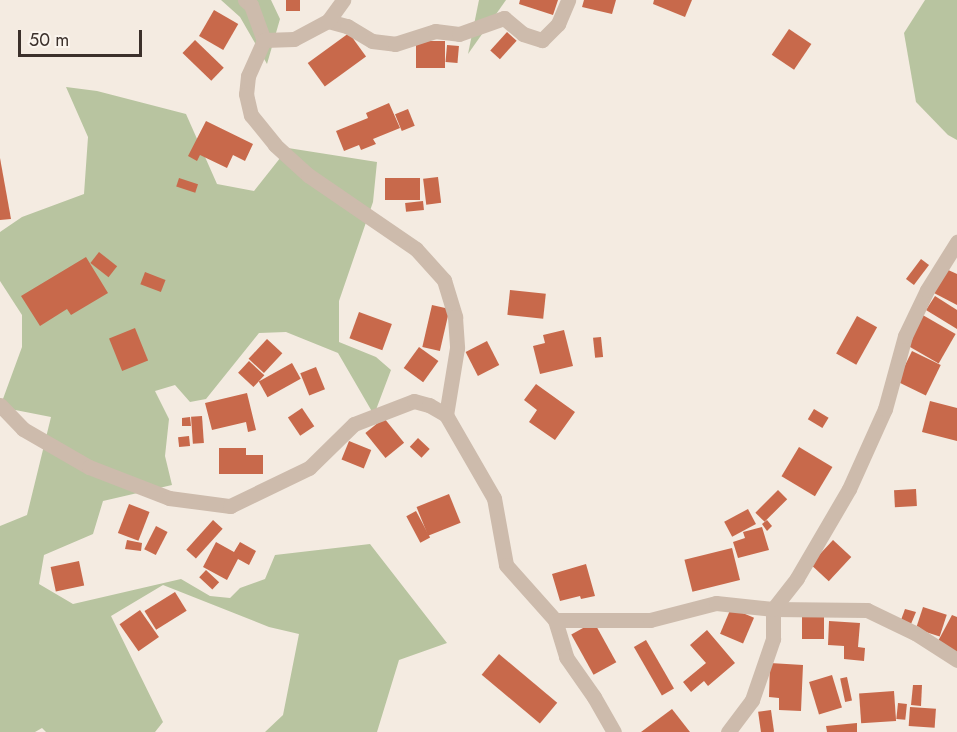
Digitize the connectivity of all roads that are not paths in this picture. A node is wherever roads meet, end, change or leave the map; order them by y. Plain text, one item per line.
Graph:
1 (245, 0) edge
2 (343, 0) edge
3 (568, 0) edge
4 (328, 21) junction
5 (264, 40) junction
6 (957, 242) edge
7 (0, 405) edge
8 (446, 415) junction
9 (773, 609) junction
10 (555, 620) junction
11 (957, 660) edge
12 (614, 732) edge
13 (728, 732) edge

1 - 5 street
2 - 4 street
3 - 4 street
4 - 5 street
5 - 8 street
6 - 9 street
7 - 8 street
8 - 10 street
9 - 10 street
9 - 11 street
9 - 13 street
10 - 12 street

